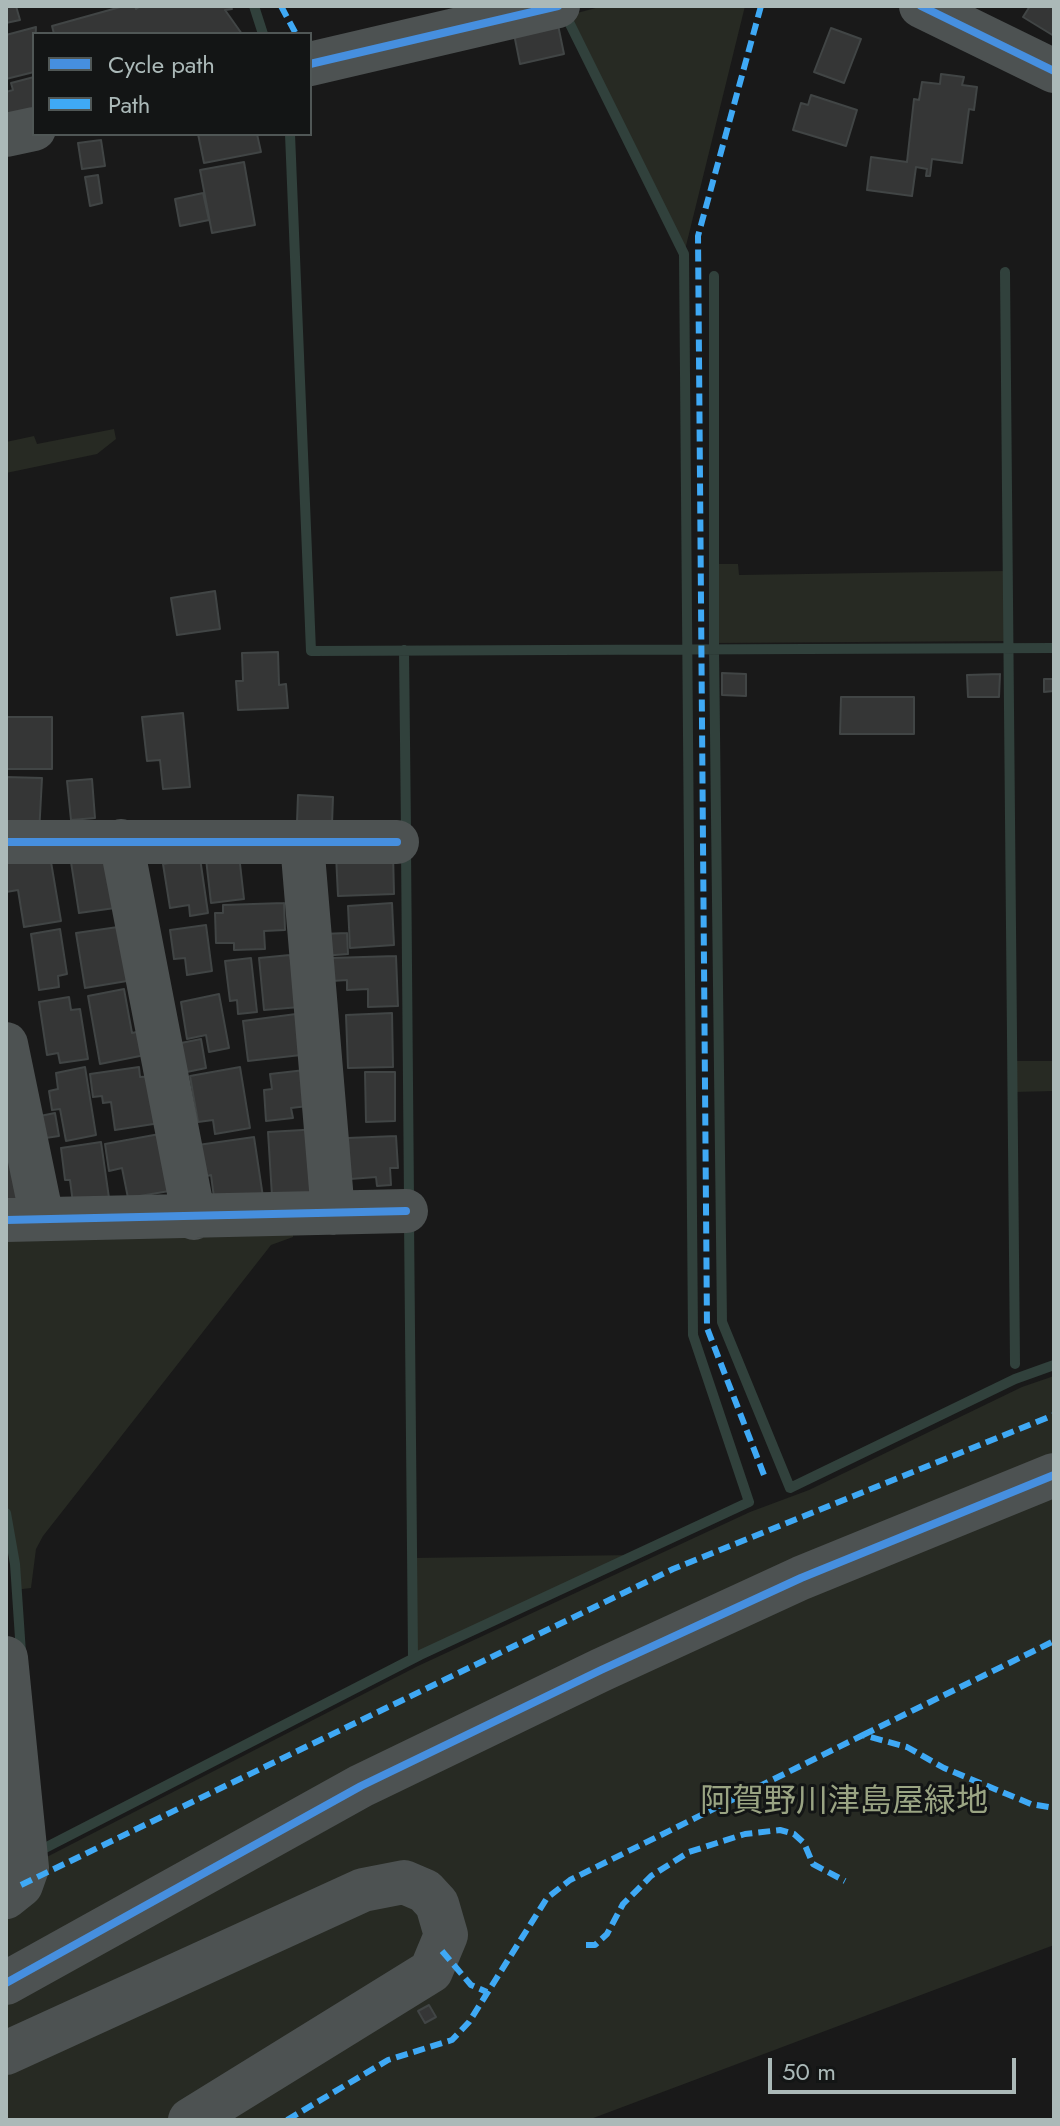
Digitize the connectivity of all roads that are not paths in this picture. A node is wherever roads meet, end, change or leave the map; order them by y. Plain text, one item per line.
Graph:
1 (558, 6) edge
2 (921, 6) edge
3 (312, 64) edge
4 (1054, 71) edge
5 (32, 129) edge
6 (6, 135) edge
7 (121, 841) junction
8 (6, 842) edge
9 (397, 842) dead end
10 (302, 843) junction
11 (6, 1044) edge
12 (406, 1211) dead end
13 (333, 1213) junction
14 (194, 1218) junction
15 (24, 1219) edge
16 (1054, 1475) edge
17 (6, 1658) edge
18 (6, 1897) edge
19 (6, 1983) edge
20 (6, 2053) edge
21 (190, 2120) edge

1 - 3 street
2 - 4 street
5 - 6 street
7 - 8 street
7 - 10 street
7 - 14 street
9 - 10 street
10 - 13 street
11 - 15 street
12 - 13 street
13 - 14 street
14 - 15 street
16 - 19 street
17 - 18 street
20 - 21 street

